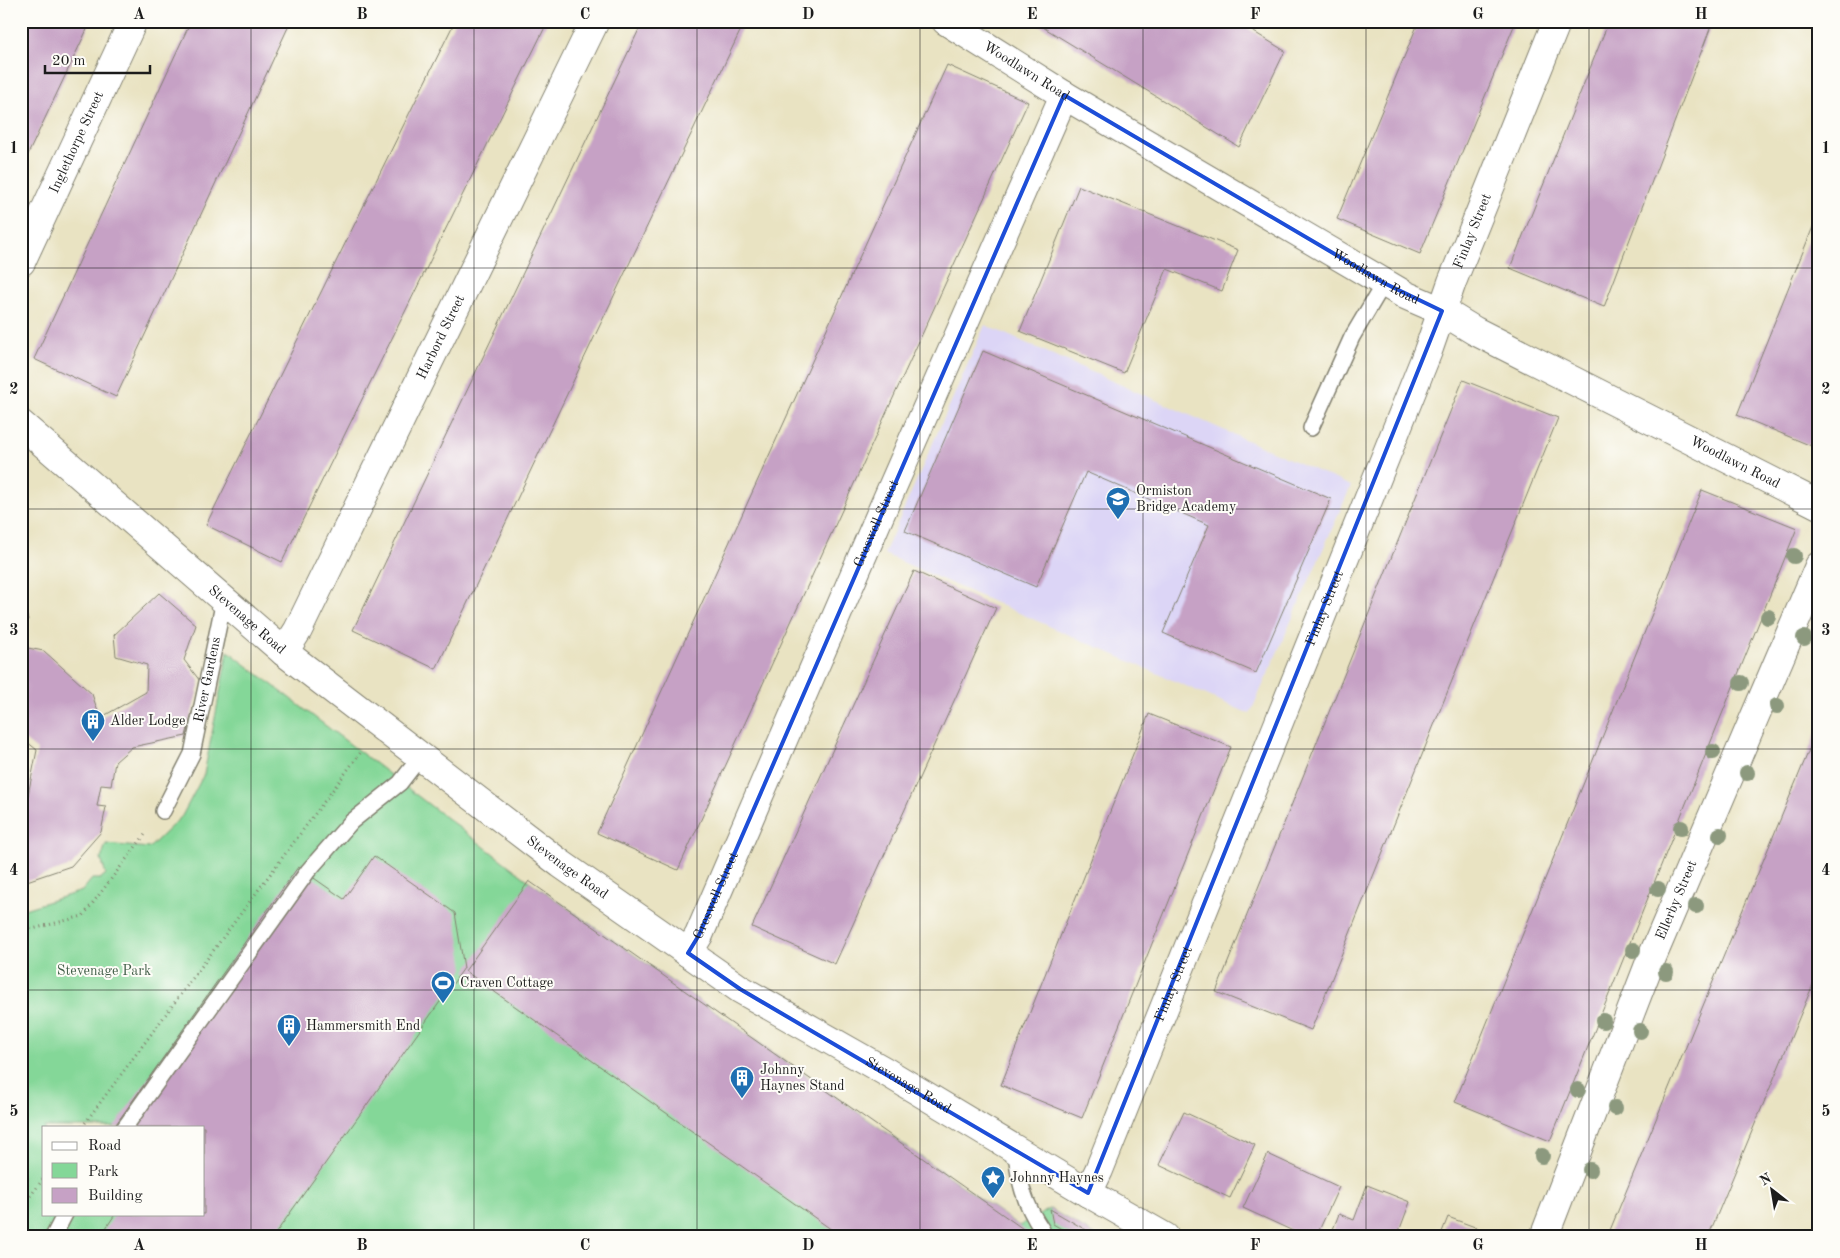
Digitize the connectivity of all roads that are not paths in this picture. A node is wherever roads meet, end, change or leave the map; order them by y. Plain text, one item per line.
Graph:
1 (133, 21) edge
2 (596, 21) edge
3 (946, 21) edge
4 (1557, 21) edge
5 (1064, 95) junction
6 (21, 262) edge
7 (1384, 283) junction
8 (1442, 312) junction
9 (21, 424) edge
10 (1311, 428) dead end
11 (1819, 505) edge
12 (1819, 566) edge
13 (224, 600) junction
14 (284, 652) junction
15 (421, 756) junction
16 (163, 811) road end
17 (688, 953) junction
18 (126, 1126) edge
19 (1016, 1149) junction
20 (1088, 1193) junction
21 (64, 1216) edge
22 (1042, 1230) dead end
23 (53, 1237) edge
24 (1166, 1237) edge
25 (1544, 1237) edge

1 - 6 street, Inglethorpe Street
2 - 14 street, Harbord Street
3 - 5 street, Woodlawn Road
4 - 8 street, Finlay Street
5 - 7 street, Woodlawn Road
5 - 17 street, Greswell Street
7 - 8 street, Woodlawn Road
7 - 10 lane
8 - 11 street, Woodlawn Road
8 - 20 street, Finlay Street
9 - 13 street, Stevenage Road
12 - 25 street, Ellerby Street
13 - 14 street, Stevenage Road
13 - 16 lane, River Gardens
14 - 15 street, Stevenage Road
15 - 17 street, Stevenage Road
15 - 18 lane
17 - 19 street, Stevenage Road
19 - 20 street, Stevenage Road
19 - 22 lane
20 - 24 street, Stevenage Road
21 - 23 lane

